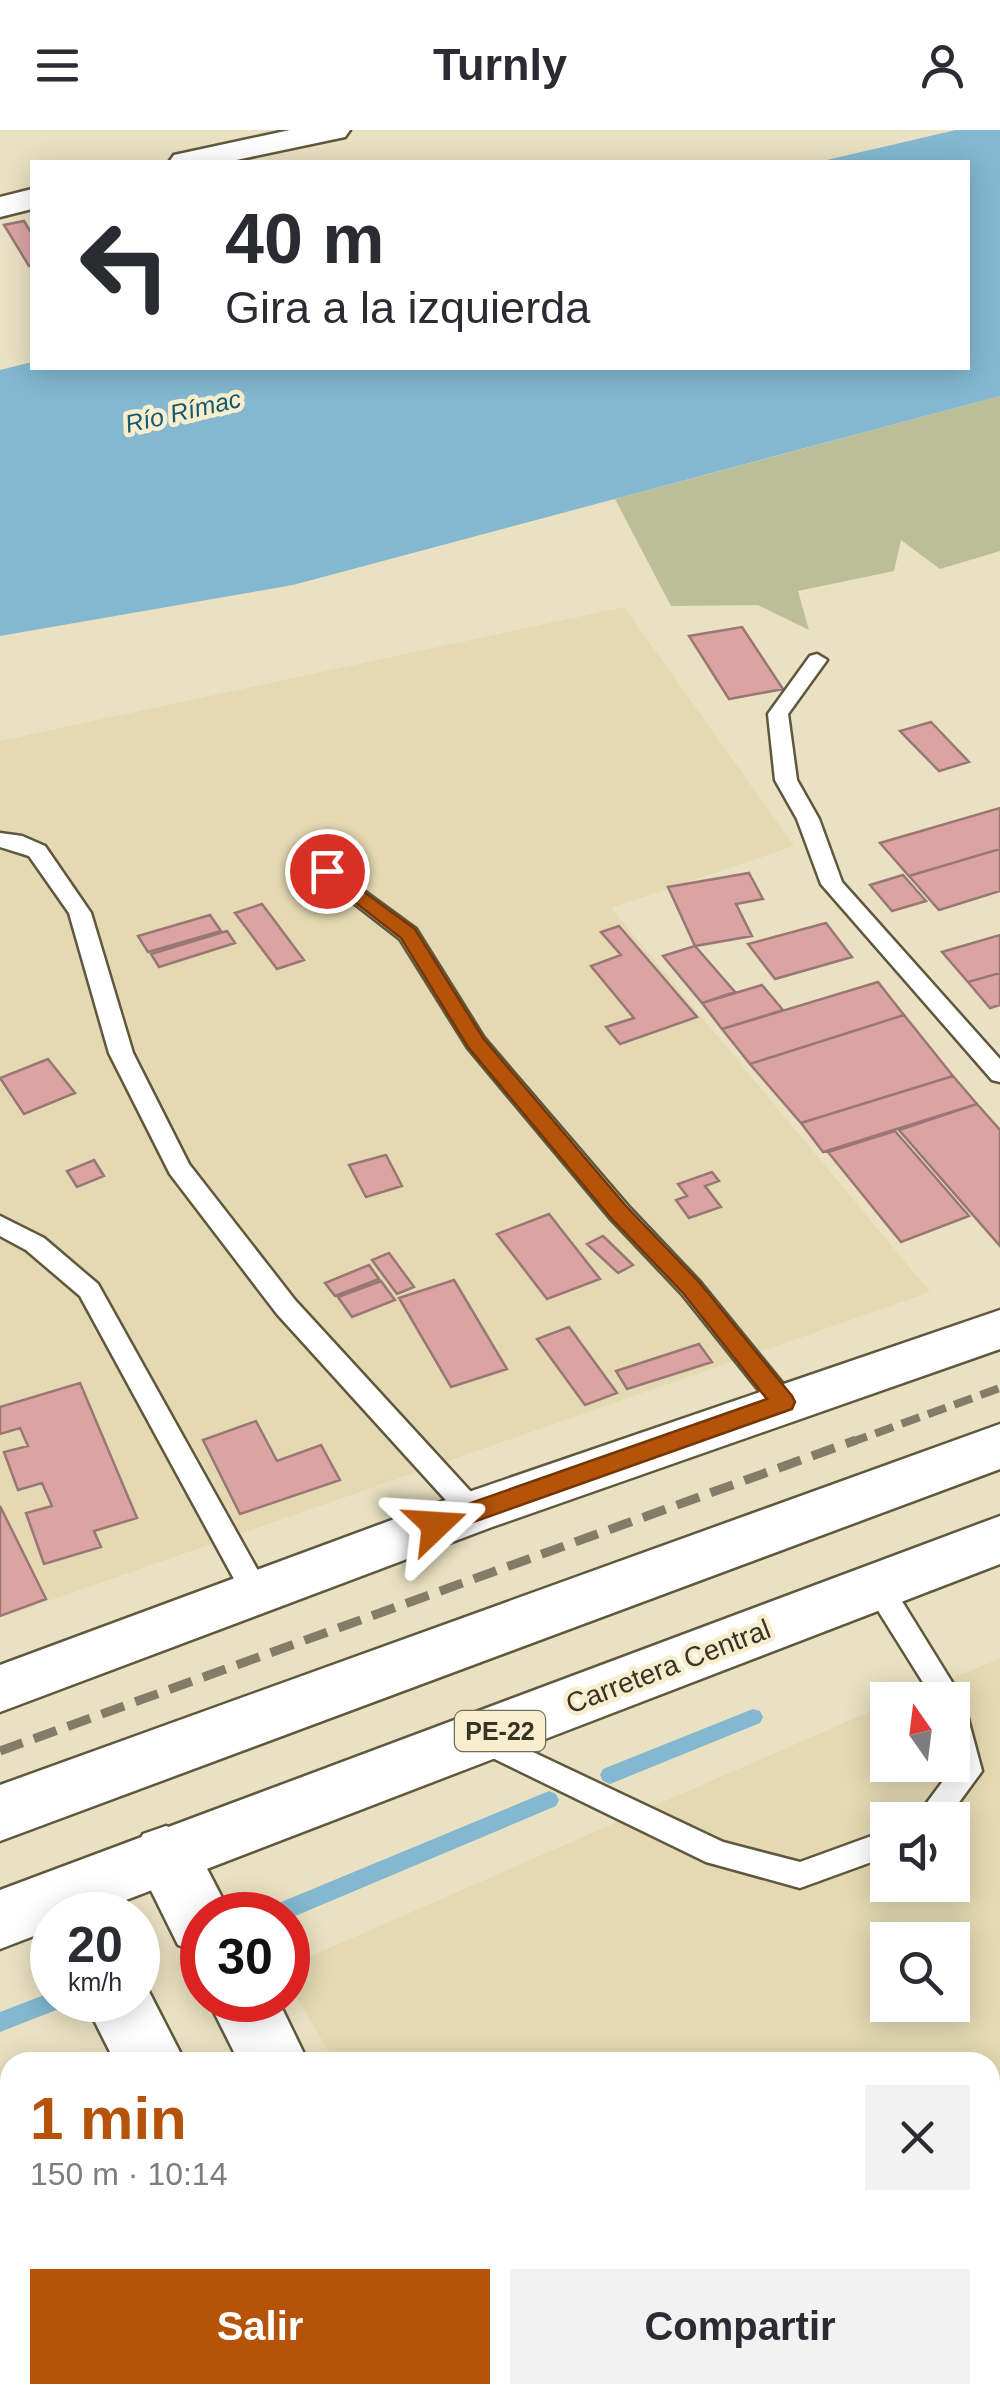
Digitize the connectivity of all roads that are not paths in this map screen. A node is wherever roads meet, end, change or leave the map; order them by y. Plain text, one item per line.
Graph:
1 (334, 130) edge
2 (195, 160) edge
3 (30, 200) edge
4 (0, 207) edge
5 (817, 660) dead end
6 (0, 840) edge
7 (327, 871) dead end
8 (1000, 1074) edge
9 (0, 1225) edge
10 (1000, 1329) edge
11 (784, 1402) junction
12 (1000, 1446) edge
13 (473, 1512) junction
14 (1000, 1540) edge
15 (877, 1586) junction
16 (256, 1593) junction
17 (938, 1682) edge
18 (0, 1689) edge
19 (480, 1738) junction
20 (958, 1782) edge
21 (943, 1802) edge
22 (0, 1812) edge
23 (870, 1849) edge
24 (166, 1854) junction
25 (94, 1892) edge
26 (186, 1892) edge
27 (30, 1914) edge
28 (0, 1920) edge
29 (130, 2022) edge
30 (253, 2022) edge
31 (146, 2052) edge
32 (269, 2052) edge

1 - 2 street
3 - 4 street
5 - 8 lane
6 - 13 lane
7 - 11 lane
9 - 16 lane
10 - 11 street
11 - 13 street
12 - 22 main road
13 - 16 street
14 - 15 main road, Carretera Central / PE-22
15 - 17 lane
15 - 19 main road, Carretera Central / PE-22
16 - 18 street
19 - 23 lane
19 - 24 main road, Carretera Central / PE-22
20 - 21 lane
24 - 25 main road, Carretera Central / PE-22
24 - 26 main road
27 - 28 main road, Carretera Central / PE-22
29 - 31 main road
30 - 32 main road

